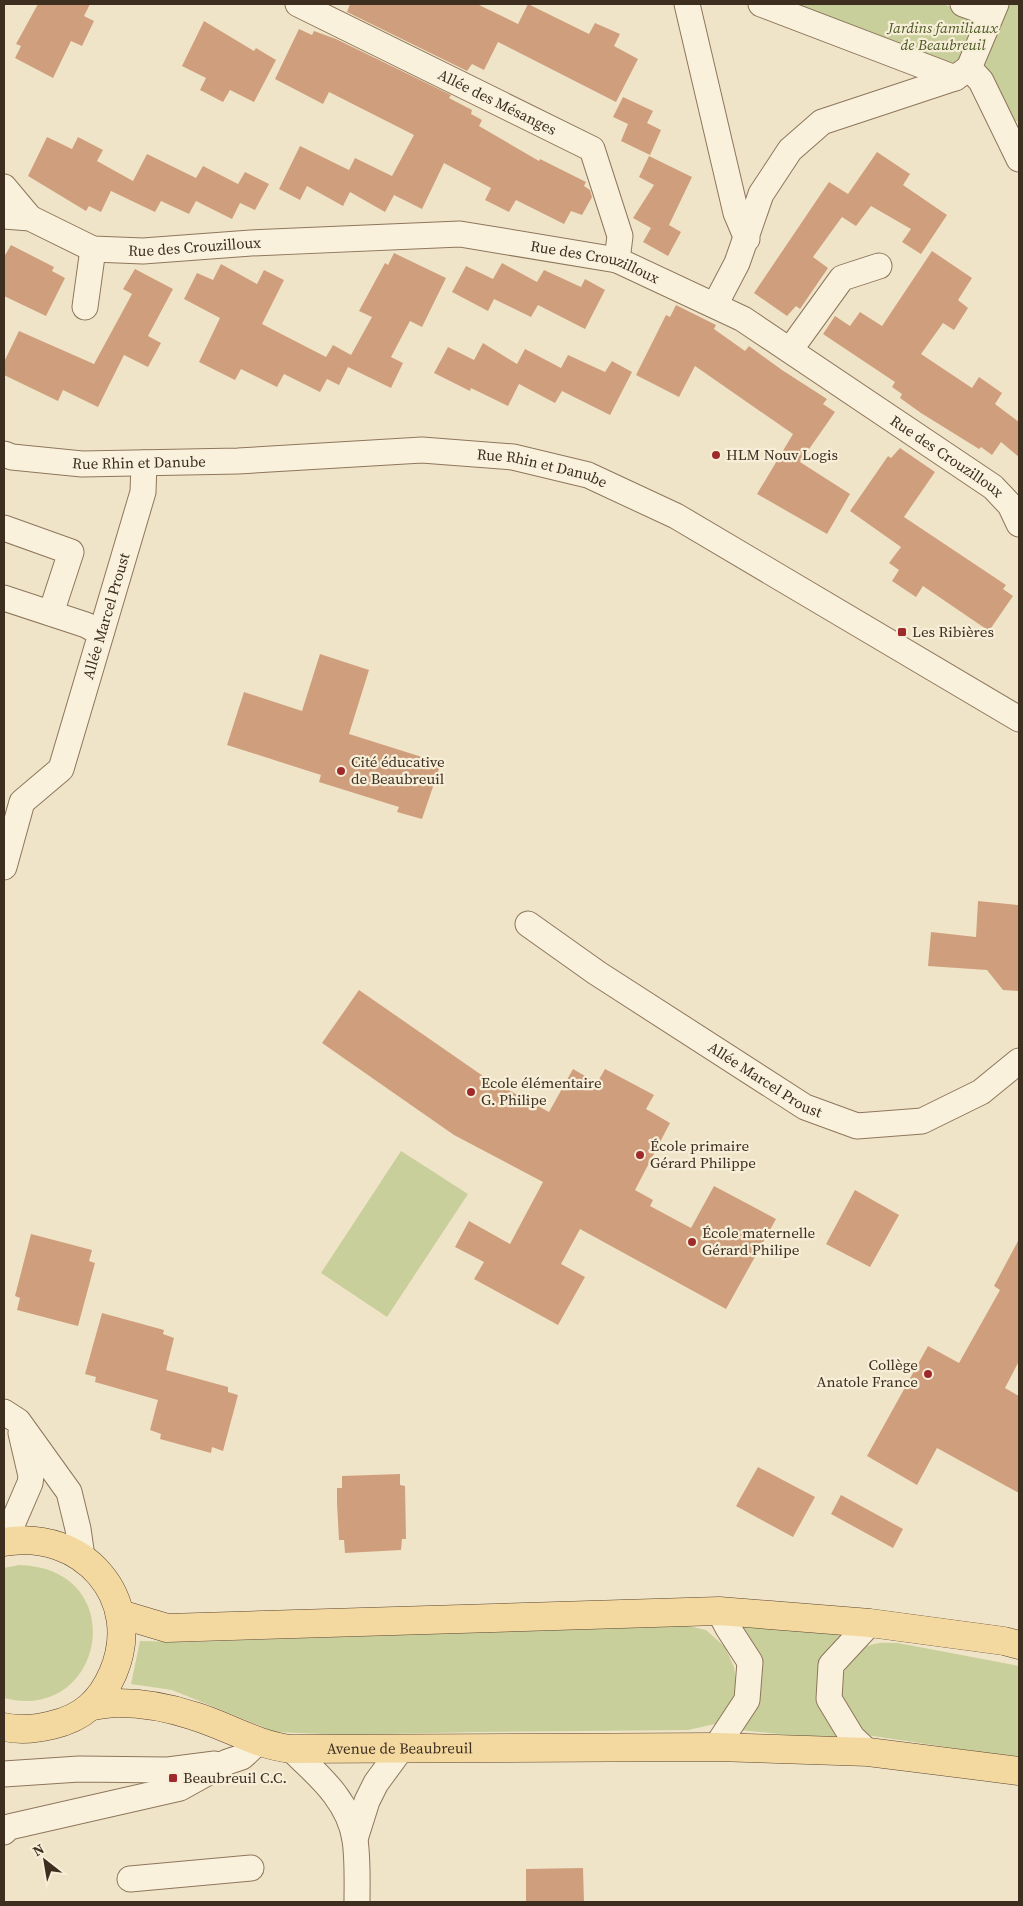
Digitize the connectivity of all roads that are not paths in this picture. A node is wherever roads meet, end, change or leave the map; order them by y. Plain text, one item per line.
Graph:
1 (298, 4) edge
2 (687, 4) edge
3 (761, 4) edge
4 (964, 4) edge
5 (994, 9) edge
6 (962, 73) junction
7 (1019, 159) edge
8 (4, 188) edge
9 (4, 216) edge
10 (30, 218) junction
11 (747, 239) junction
12 (94, 249) junction
13 (617, 260) junction
14 (879, 266) dead end
15 (715, 305) junction
16 (85, 307) dead end
17 (790, 350) junction
18 (4, 454) edge
19 (144, 462) junction
20 (1019, 524) edge
21 (4, 528) edge
22 (4, 598) edge
23 (50, 613) junction
24 (101, 633) junction
25 (1019, 718) edge
26 (4, 867) edge
27 (528, 924) dead end
28 (1019, 1061) edge
29 (11, 1417) edge
30 (4, 1541) edge
31 (82, 1557) junction
32 (719, 1610) junction
33 (120, 1614) junction
34 (870, 1623) junction
35 (1019, 1645) edge
36 (92, 1706) junction
37 (17, 1729) edge
38 (4, 1738) edge
39 (258, 1742) junction
40 (716, 1747) junction
41 (291, 1749) junction
42 (401, 1749) junction
43 (868, 1752) junction
44 (227, 1762) junction
45 (1019, 1771) edge
46 (4, 1774) edge
47 (4, 1832) edge
48 (355, 1839) junction
49 (251, 1868) dead end
50 (130, 1878) dead end
51 (357, 1902) edge

1 - 13 street, Allée des Mésanges
2 - 11 street
3 - 6 street
4 - 5 street
5 - 6 street
6 - 7 street
6 - 11 street
8 - 10 street, Rue des Crouzilloux
9 - 10 street, Rue des Crouzilloux
10 - 12 street, Rue des Crouzilloux
11 - 15 street
12 - 13 street, Rue des Crouzilloux
12 - 16 street
13 - 15 street, Rue des Crouzilloux
14 - 17 street
15 - 17 street, Rue des Crouzilloux
17 - 20 street, Rue des Crouzilloux
18 - 19 street, Rue Rhin et Danube
19 - 24 street, Allée Marcel Proust
19 - 25 street, Rue Rhin et Danube
21 - 23 street
22 - 23 street
23 - 24 street
24 - 26 street, Allée Marcel Proust
27 - 28 street, Allée Marcel Proust
29 - 30 street
29 - 31 street
30 - 31 main road, Avenue de Beaubreuil
31 - 33 main road, Avenue de Beaubreuil
32 - 33 main road
32 - 34 main road
32 - 40 street
33 - 36 main road, Avenue de Beaubreuil
34 - 35 main road
34 - 43 street
36 - 37 main road, Avenue de Beaubreuil
36 - 39 main road, Avenue de Beaubreuil
37 - 38 street
39 - 41 main road, Avenue de Beaubreuil
39 - 44 street
40 - 42 main road, Avenue de Beaubreuil
40 - 43 main road, Avenue de Beaubreuil
41 - 42 main road, Avenue de Beaubreuil
41 - 48 street
42 - 48 street
43 - 45 main road, Avenue de Beaubreuil
44 - 46 street
44 - 47 street
48 - 51 street
49 - 50 street

